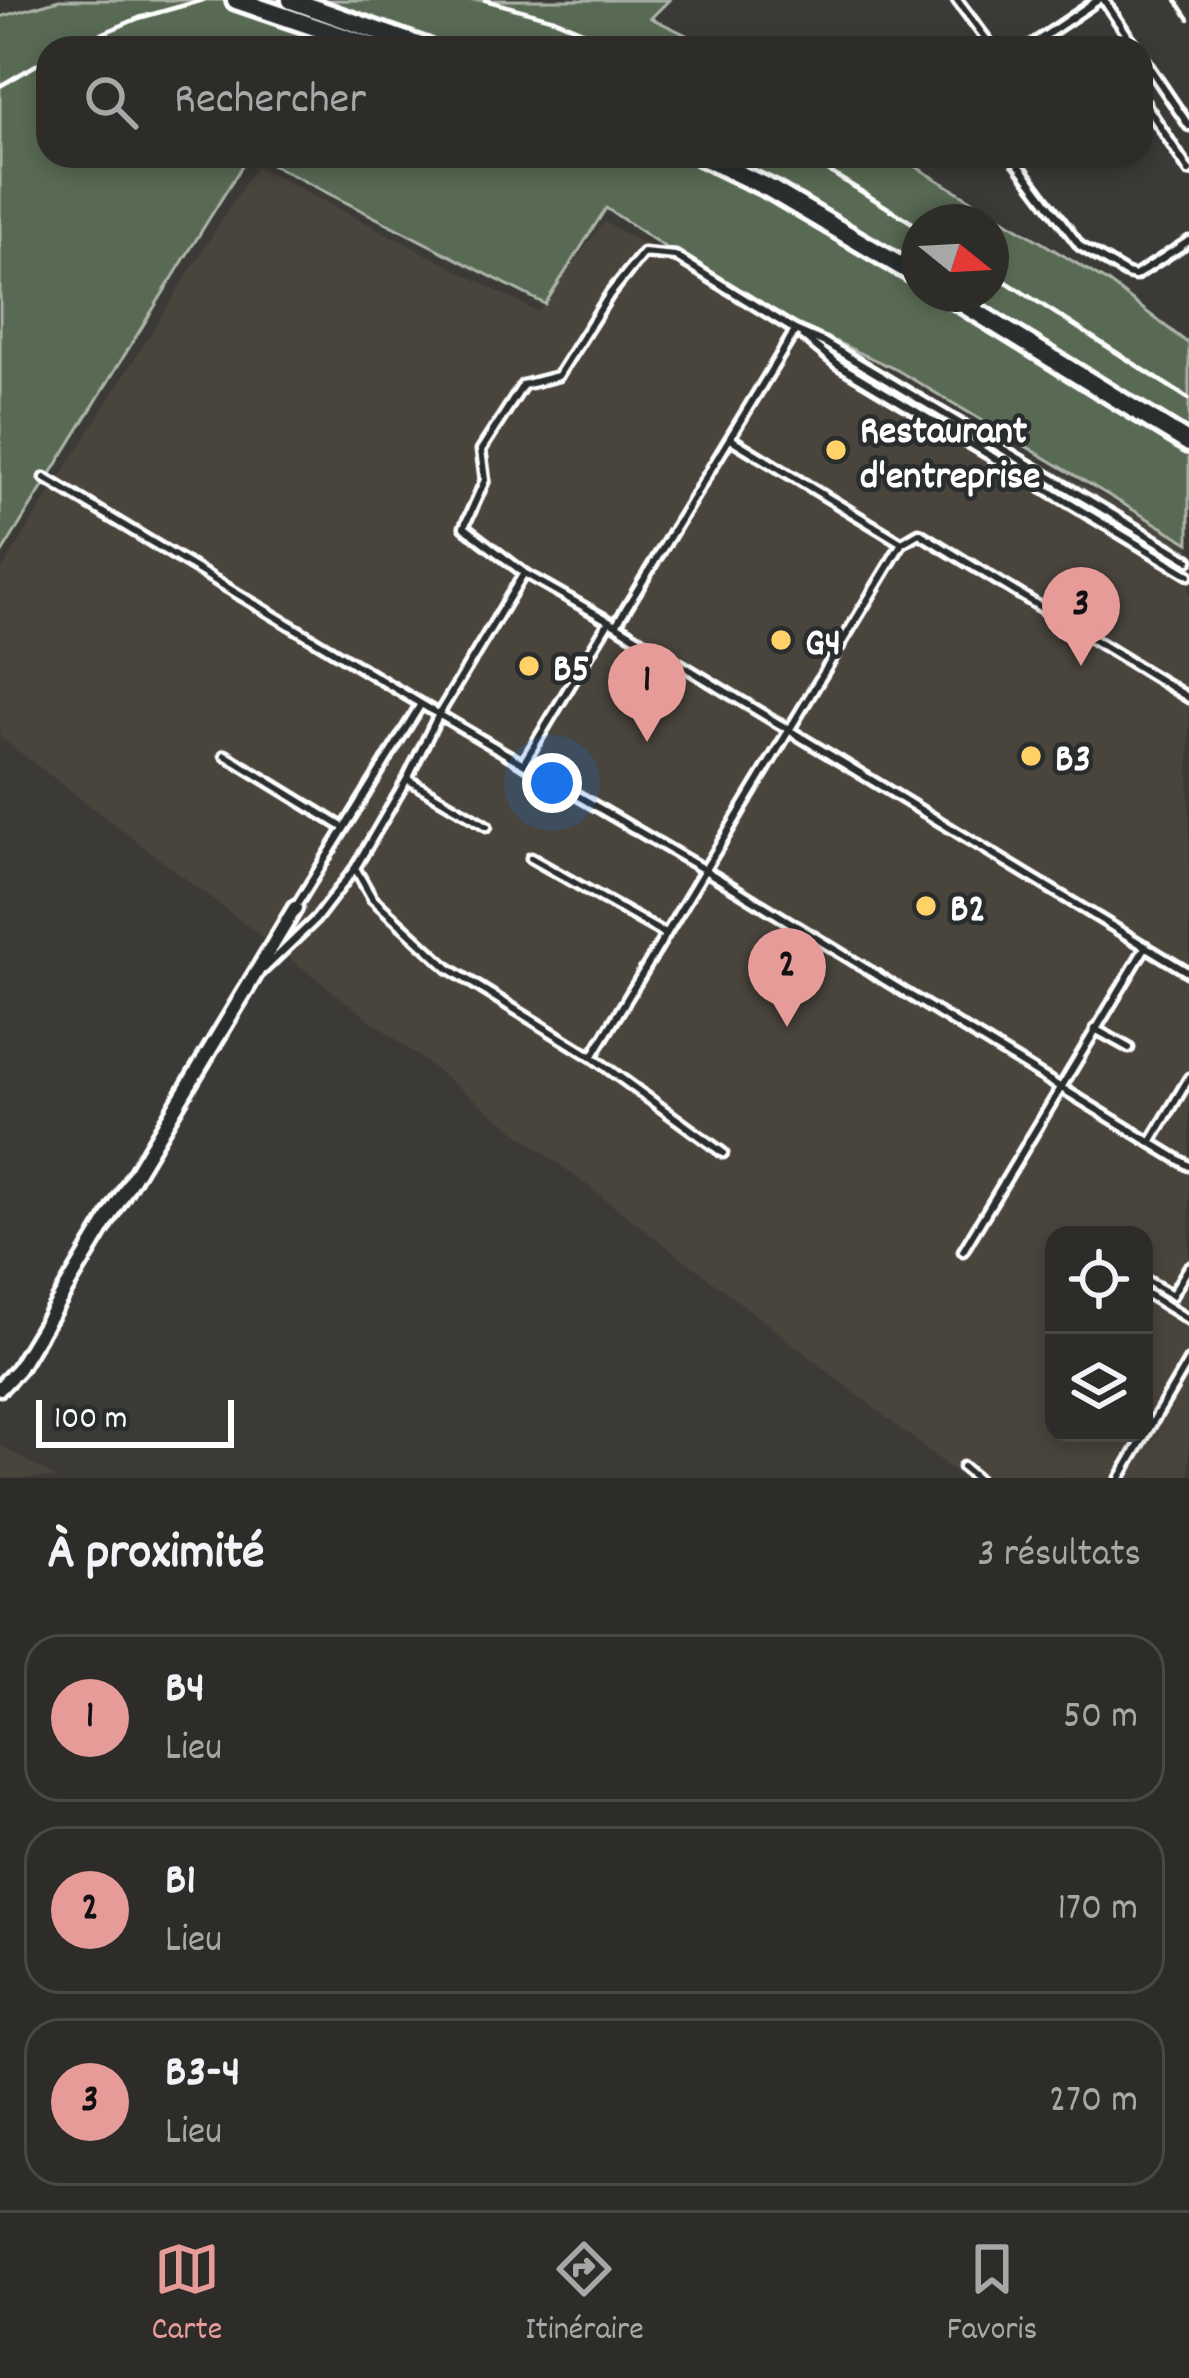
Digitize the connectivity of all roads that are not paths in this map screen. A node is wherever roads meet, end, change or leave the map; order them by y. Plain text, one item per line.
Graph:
1 (236, 0) edge
2 (291, 0) edge
3 (957, 0) edge
4 (1101, 0) edge
5 (341, 36) edge
6 (392, 36) edge
7 (984, 36) edge
8 (1046, 36) edge
9 (1128, 36) edge
10 (1153, 72) edge
11 (1153, 116) edge
12 (1189, 126) edge
13 (727, 168) edge
14 (1022, 168) edge
15 (1189, 171) edge
16 (1189, 241) edge
17 (901, 266) edge
18 (975, 312) edge
19 (795, 330) junction
20 (729, 438) junction
21 (1189, 443) edge
22 (44, 478) dead end
23 (902, 543) junction
24 (1189, 560) edge
25 (524, 573) junction
26 (1189, 575) edge
27 (612, 623) junction
28 (1189, 698) edge
29 (421, 704) junction
30 (439, 714) junction
31 (789, 730) junction
32 (225, 755) dead end
33 (523, 764) junction
34 (407, 779) junction
35 (487, 826) dead end
36 (344, 828) junction
37 (531, 858) dead end
38 (355, 868) junction
39 (704, 869) junction
40 (295, 908) joint
41 (665, 934) junction
42 (1146, 946) junction
43 (1189, 973) edge
44 (251, 981) junction
45 (1095, 1029) junction
46 (1129, 1048) dead end
47 (592, 1057) junction
48 (1189, 1078) edge
49 (1062, 1086) junction
50 (1151, 1142) junction
51 (723, 1153) dead end
52 (1189, 1166) edge
53 (963, 1251) dead end
54 (1189, 1267) edge
55 (1153, 1284) edge
56 (1153, 1298) edge
57 (1189, 1320) edge
58 (1189, 1360) edge
59 (0, 1388) edge
60 (963, 1467) dead end
61 (976, 1478) edge
62 (1120, 1478) edge

1 - 5 main road
2 - 6 main road
3 - 7 lane
4 - 8 lane
4 - 9 lane
10 - 12 lane
11 - 15 lane
13 - 17 main road
14 - 16 lane
18 - 21 main road
19 - 20 lane
19 - 24 lane
19 - 25 lane
19 - 26 lane
20 - 23 lane
20 - 27 lane
22 - 29 lane
23 - 28 lane
23 - 31 lane
25 - 27 lane
25 - 30 lane
27 - 31 lane
27 - 33 lane
29 - 30 lane
29 - 36 lane
30 - 33 lane
30 - 34 lane
31 - 39 lane
31 - 42 lane
32 - 36 lane
33 - 39 lane
34 - 35 lane
34 - 38 lane
36 - 40 lane
37 - 41 lane
38 - 44 lane
38 - 47 lane
39 - 41 lane
39 - 49 lane
40 - 44 street
41 - 47 lane
42 - 43 lane
42 - 45 lane
44 - 59 street
45 - 46 lane
45 - 49 lane
47 - 51 lane
48 - 50 lane
49 - 50 lane
49 - 53 lane
50 - 52 lane
54 - 55 lane
56 - 57 lane
58 - 62 lane
60 - 61 lane

